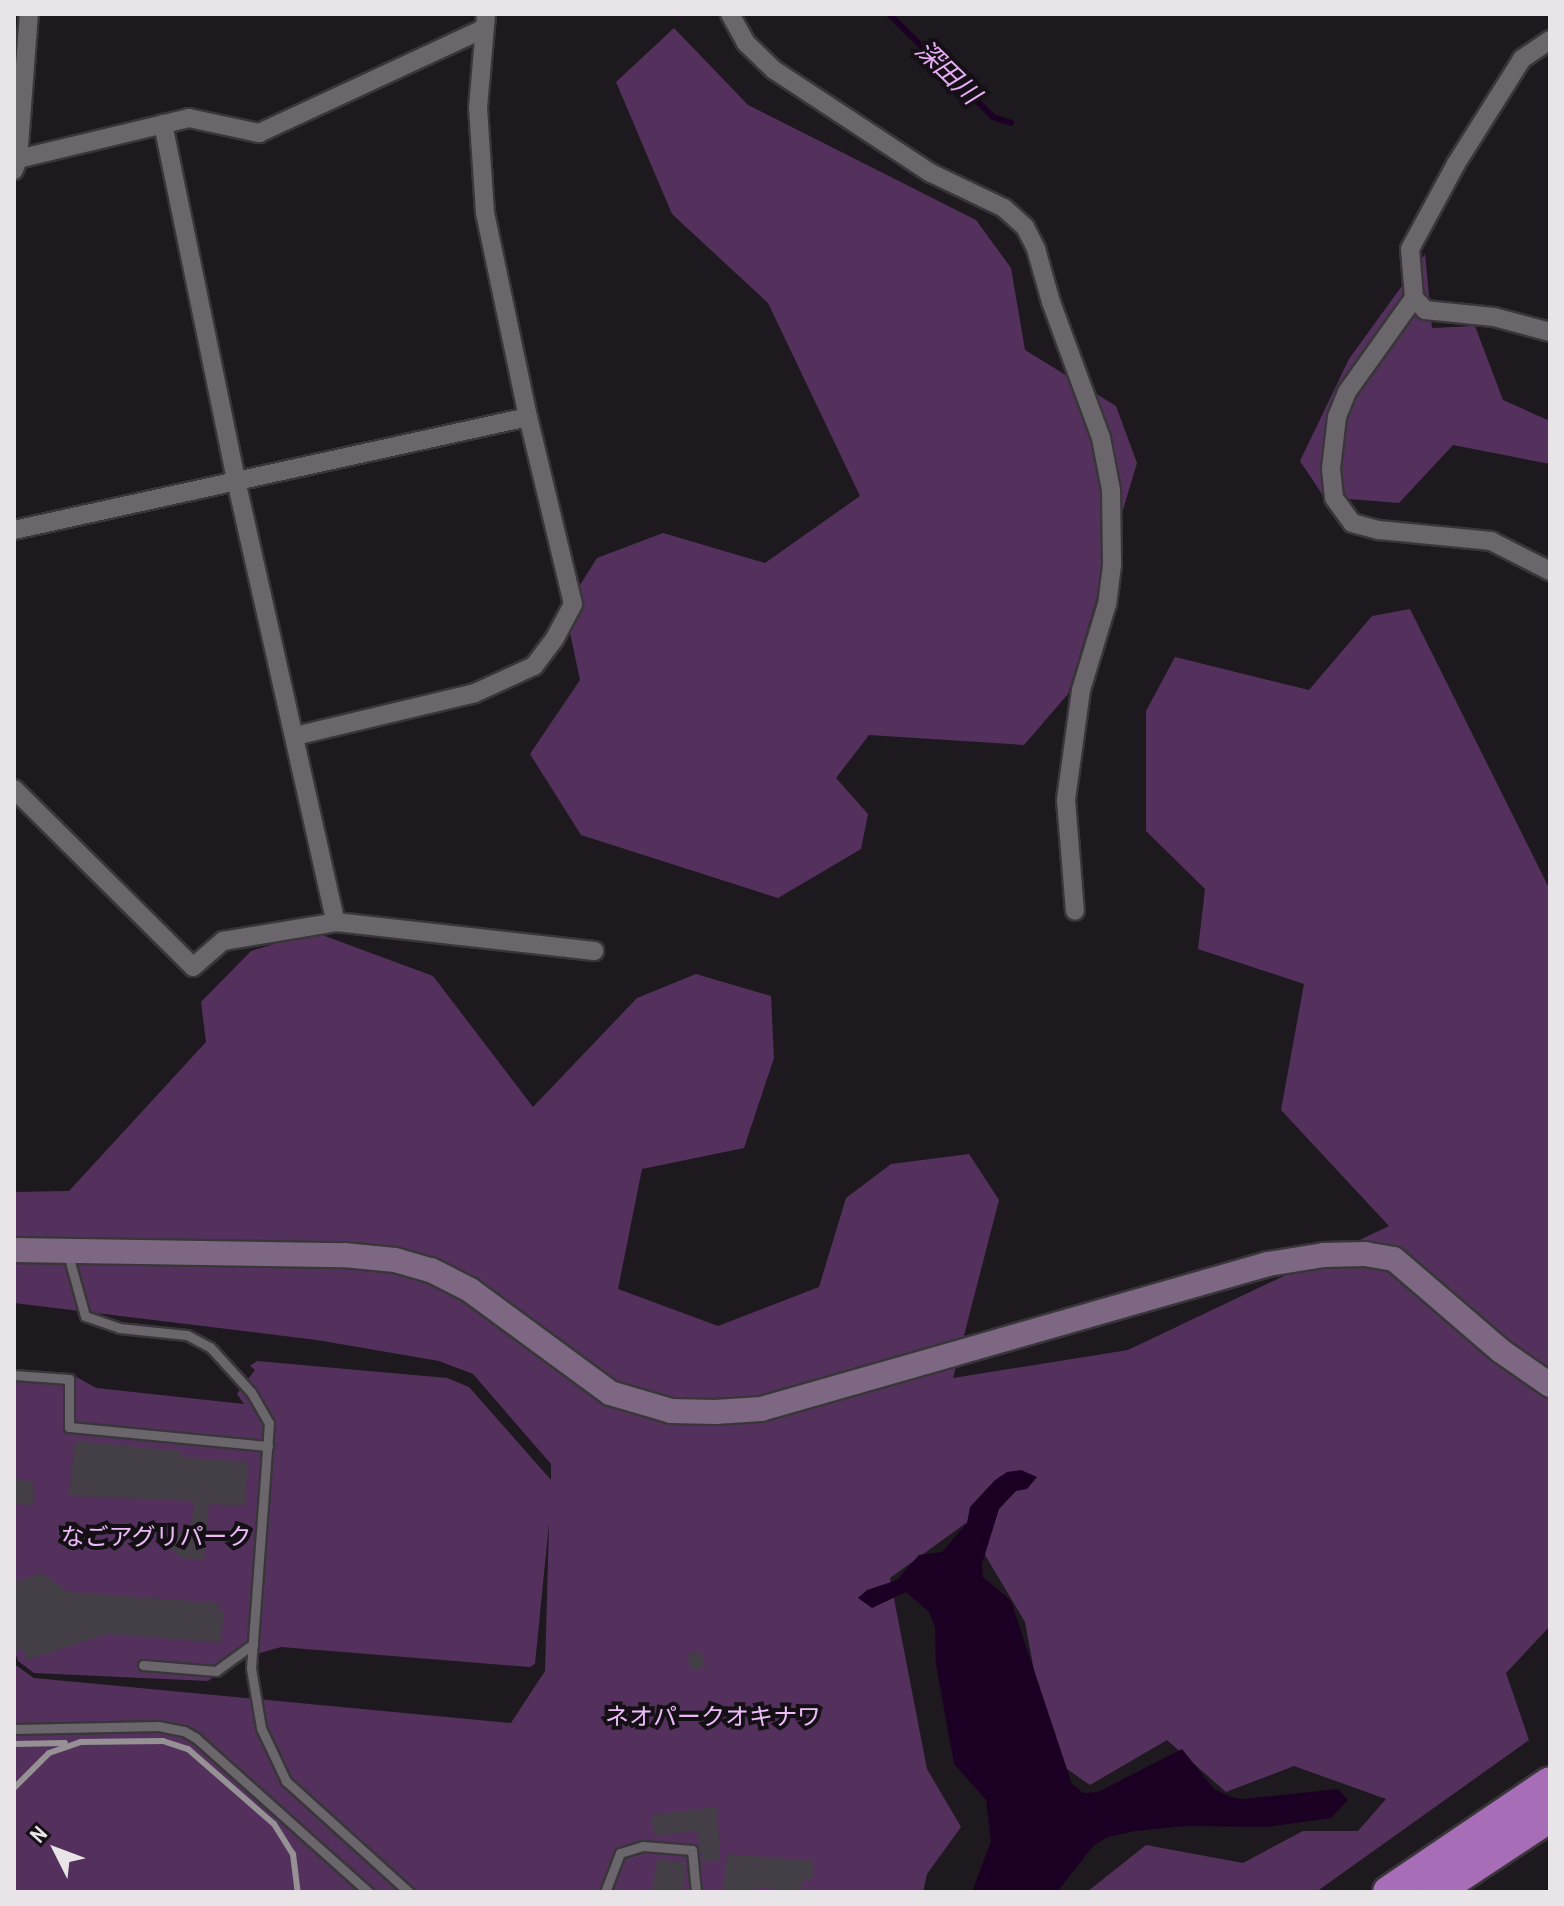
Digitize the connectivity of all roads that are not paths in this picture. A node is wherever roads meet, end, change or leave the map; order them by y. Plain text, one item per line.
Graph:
1 (29, 14) edge
2 (730, 14) edge
3 (484, 22) edge
4 (1550, 40) edge
5 (163, 124) junction
6 (16, 165) edge
7 (1414, 298) junction
8 (1550, 332) edge
9 (528, 417) junction
10 (236, 480) junction
11 (14, 530) edge
12 (1550, 571) edge
13 (295, 736) junction
14 (14, 789) edge
15 (1075, 911) dead end
16 (336, 922) junction
17 (594, 951) dead end
18 (14, 1250) edge
19 (67, 1250) junction
20 (14, 1375) edge
21 (1550, 1385) edge
22 (268, 1446) junction
23 (253, 1644) junction
24 (143, 1665) dead end
25 (14, 1729) edge
26 (1550, 1783) edge
27 (1550, 1816) edge
28 (368, 1892) edge
29 (409, 1892) edge
30 (605, 1892) edge
31 (696, 1892) edge
32 (1389, 1892) edge
33 (1435, 1892) edge

1 - 6 street
2 - 15 street
3 - 5 street
3 - 9 street
4 - 7 street
5 - 6 street
5 - 10 street
7 - 8 street
7 - 12 street
9 - 10 street
9 - 13 street
10 - 11 street
10 - 13 street
13 - 16 street
14 - 16 street
16 - 17 street
18 - 19 street
19 - 21 street
19 - 22 lane
20 - 22 lane
22 - 23 lane
23 - 24 lane
23 - 29 lane
25 - 28 lane
26 - 32 highway
27 - 33 highway
30 - 31 lane

